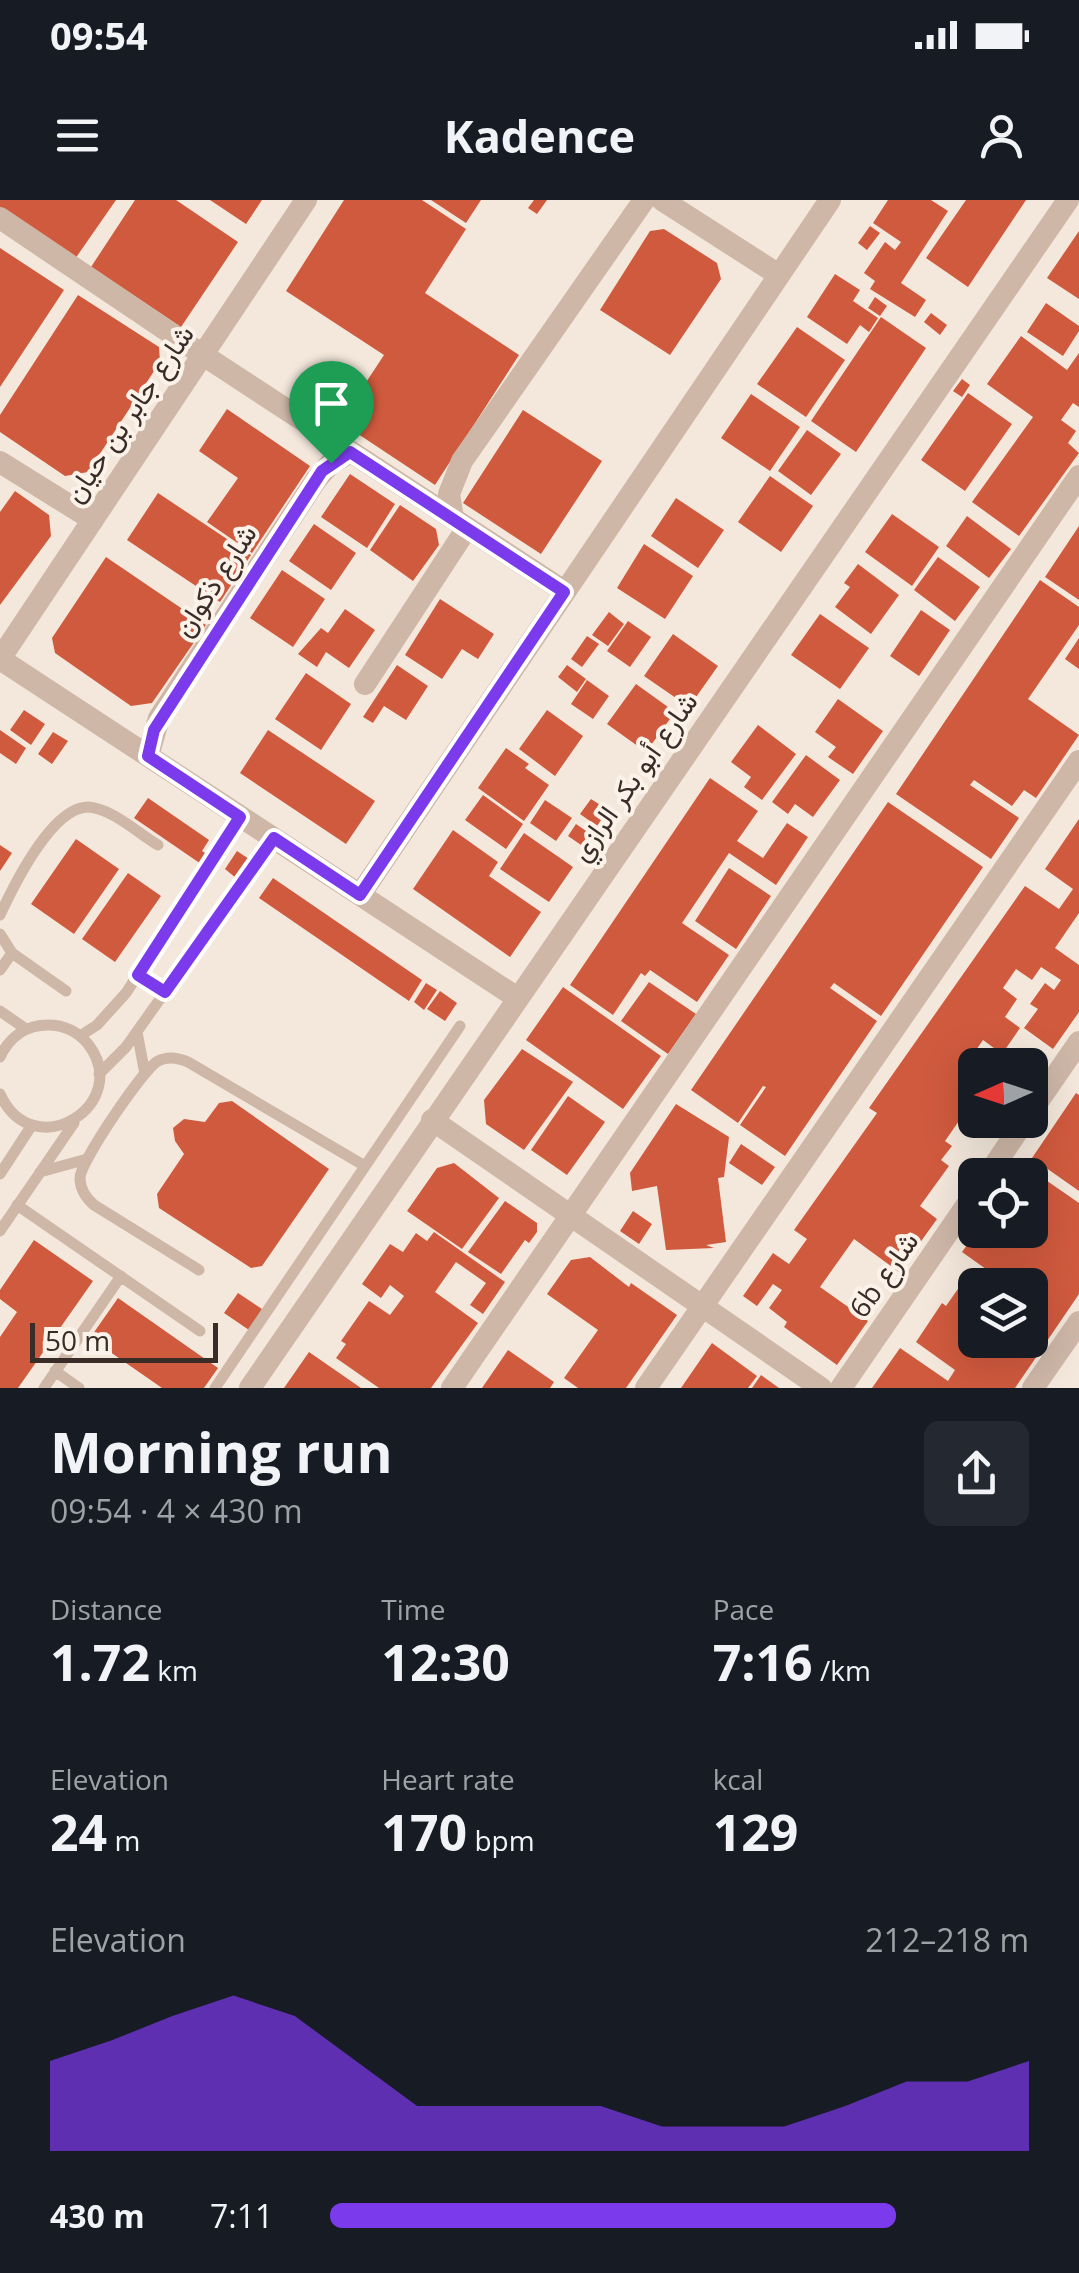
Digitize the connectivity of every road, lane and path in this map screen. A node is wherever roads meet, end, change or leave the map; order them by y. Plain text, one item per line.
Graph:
1 (306, 200) edge
2 (644, 200) edge
3 (662, 200) edge
4 (830, 200) edge
5 (1068, 200) edge
6 (0, 218) edge
7 (779, 276) junction
8 (203, 355) junction
9 (350, 452) junction
10 (0, 462) edge
11 (1079, 476) edge
12 (93, 520) junction
13 (460, 523) junction
14 (564, 592) junction
15 (0, 659) edge
16 (365, 684) dead end
17 (148, 756) junction
18 (1079, 762) edge
19 (240, 817) junction
20 (274, 838) junction
21 (158, 845) dead end
22 (360, 895) junction
23 (0, 914) edge
24 (0, 934) edge
25 (12, 954) junction
26 (0, 970) edge
27 (138, 975) junction
28 (66, 991) dead end
29 (165, 992) junction
30 (516, 997) junction
31 (0, 1011) edge
32 (460, 1026) dead end
33 (26, 1029) junction
34 (137, 1032) junction
35 (80, 1036) junction
36 (1079, 1042) edge
37 (0, 1057) edge
38 (99, 1074) junction
39 (145, 1074) junction
40 (1048, 1088) edge
41 (0, 1094) edge
42 (77, 1118) junction
43 (432, 1120) junction
44 (32, 1126) junction
45 (86, 1160) junction
46 (365, 1166) junction
47 (40, 1172) junction
48 (0, 1174) edge
49 (0, 1206) edge
50 (15, 1209) junction
51 (570, 1217) junction
52 (958, 1218) edge
53 (0, 1230) edge
54 (199, 1270) dead end
55 (121, 1276) junction
56 (703, 1307) junction
57 (1079, 1322) edge
58 (200, 1331) dead end
59 (56, 1371) junction
60 (44, 1388) edge
61 (78, 1388) edge
62 (214, 1388) edge
63 (250, 1388) edge
64 (452, 1388) edge
65 (646, 1388) edge
66 (820, 1388) edge
67 (841, 1388) edge
68 (1034, 1388) edge

1 - 8 street, شارع جابر بن حيان
2 - 13 street
3 - 7 street
4 - 7 street
5 - 30 street, شارع أبو بكر الرازي
6 - 8 street
7 - 14 street
8 - 9 street
8 - 12 street, شارع جابر بن حيان
9 - 13 street
9 - 17 street, شارع ذكوان
10 - 12 street
11 - 51 street
12 - 15 street, شارع جابر بن حيان
13 - 14 street
13 - 16 street
14 - 22 street
15 - 17 street
17 - 19 street
18 - 56 street
19 - 20 street
19 - 27 lane
20 - 22 street
20 - 29 lane
21 - 23 lane
22 - 30 street
24 - 25 lane
25 - 26 lane
25 - 28 lane
27 - 29 lane
27 - 35 lane
29 - 34 lane
30 - 43 street, شارع أبو بكر الرازي
31 - 33 lane
32 - 46 lane
33 - 35 lane
33 - 37 lane
34 - 38 lane
34 - 39 lane
35 - 38 lane
36 - 40 street
38 - 42 lane
39 - 45 lane
39 - 46 lane
41 - 44 lane
42 - 44 lane
42 - 47 lane
43 - 51 street
43 - 63 street, شارع أبو بكر الرازي
44 - 48 lane
45 - 47 lane
45 - 54 lane
46 - 62 lane
47 - 50 lane
49 - 50 lane
50 - 53 lane
50 - 55 lane
51 - 56 street
51 - 64 street
52 - 67 street, 6b شارع
55 - 58 lane
55 - 59 lane
56 - 65 street
56 - 66 street
57 - 68 street
59 - 60 lane
59 - 61 lane

